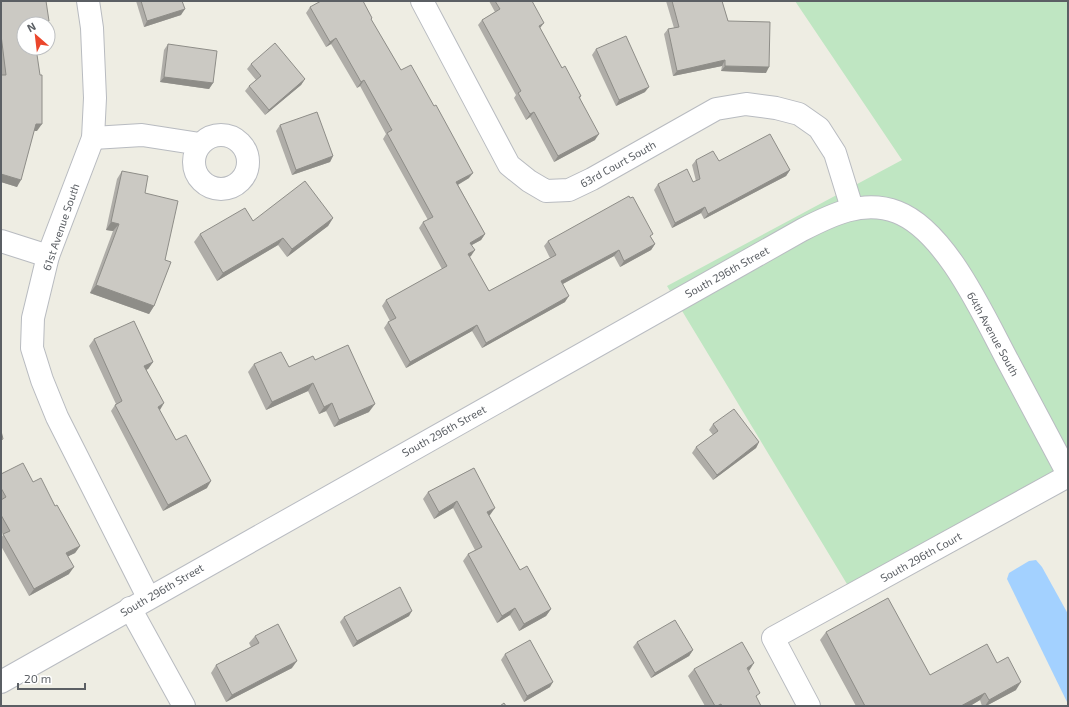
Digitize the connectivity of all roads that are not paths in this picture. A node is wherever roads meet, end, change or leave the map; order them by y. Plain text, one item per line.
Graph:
1 (88, 1) edge
2 (422, 1) edge
3 (93, 138) junction
4 (200, 144) dead end
5 (852, 208) junction
6 (896, 211) joint
7 (1, 242) edge
8 (48, 256) junction
9 (1068, 475) edge
10 (139, 602) junction
11 (1, 682) edge
12 (184, 706) edge
13 (809, 706) edge

1 - 3 street, 61st Avenue South
2 - 5 street, 63rd Court South
3 - 4 street
3 - 8 street, 61st Avenue South
5 - 6 street, South 296th Street
5 - 10 street, South 296th Street
6 - 9 street, 64th Avenue South
7 - 8 street
8 - 10 street, 61st Avenue South
9 - 13 street, South 296th Court
10 - 11 street, South 296th Street
10 - 12 street, 61st Avenue South

